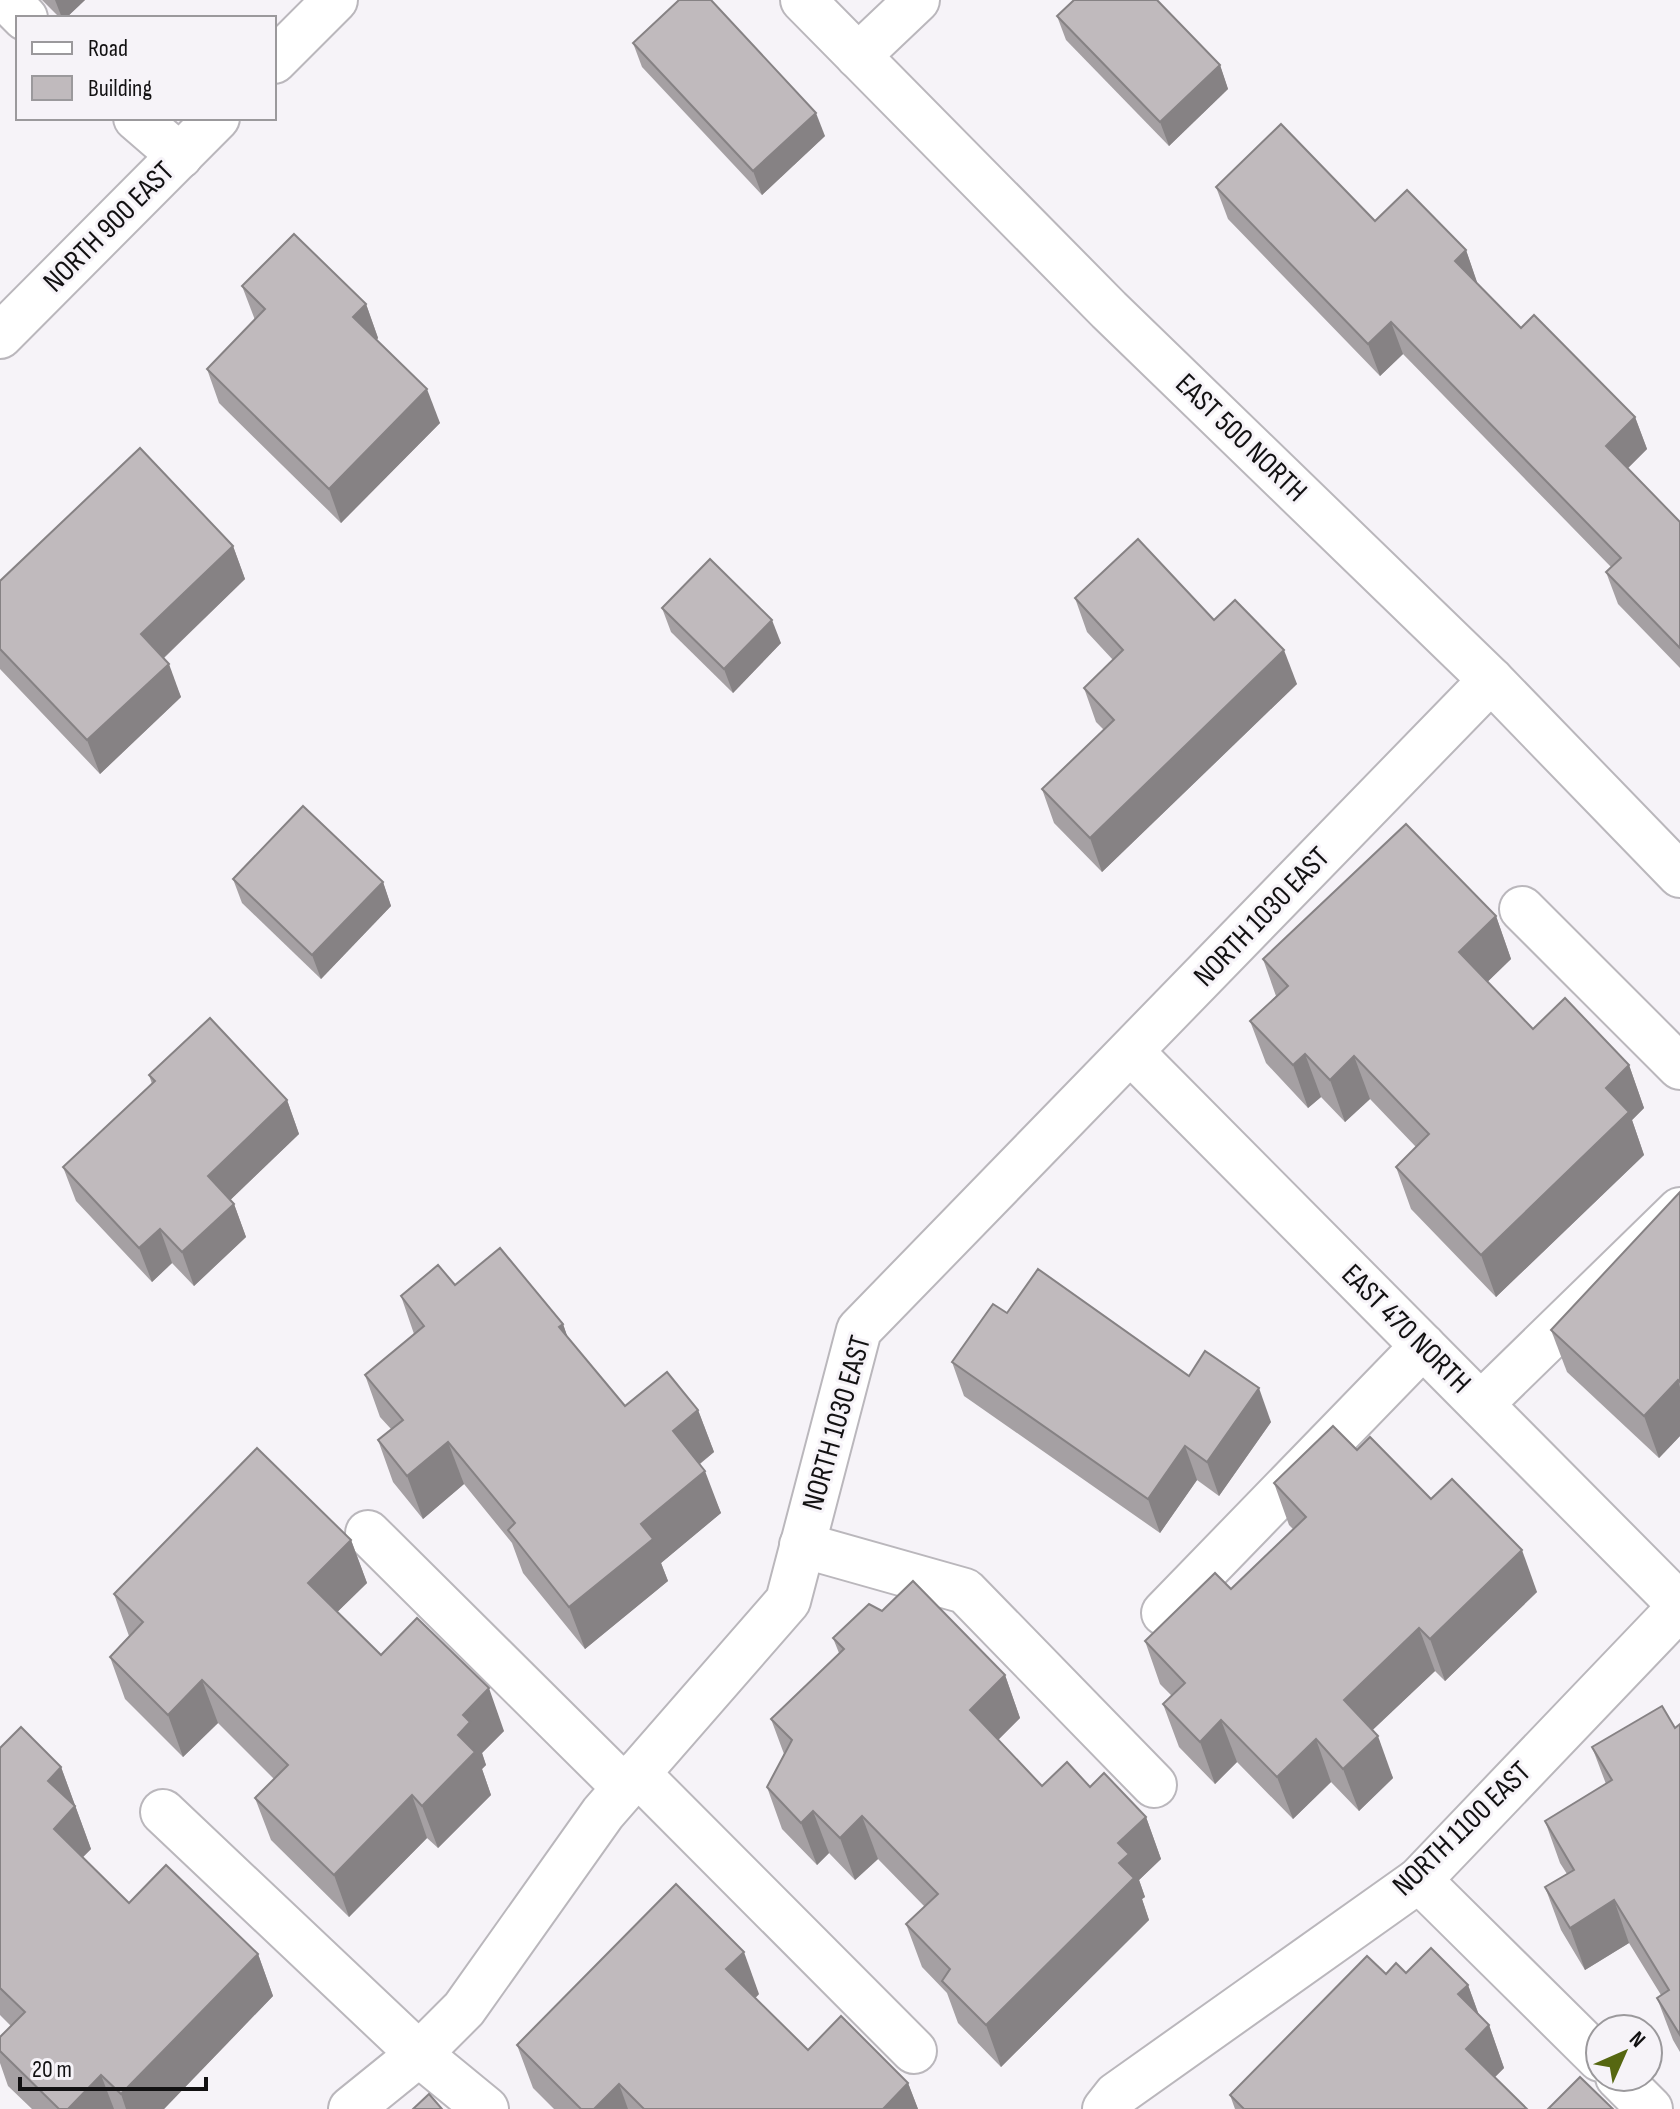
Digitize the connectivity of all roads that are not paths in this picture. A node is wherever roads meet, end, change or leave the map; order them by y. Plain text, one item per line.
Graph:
1 (7, 0) edge
2 (335, 0) edge
3 (803, 0) edge
4 (917, 0) edge
5 (23, 16) edge
6 (858, 56) junction
7 (276, 59) edge
8 (138, 120) edge
9 (215, 120) edge
10 (180, 156) junction
11 (0, 336) edge
12 (1491, 680) junction
13 (1680, 875) edge
14 (1522, 909) dead end
15 (1132, 1053) junction
16 (1680, 1067) edge
17 (1680, 1210) edge
18 (1423, 1346) junction
19 (1481, 1404) junction
20 (368, 1533) dead end
21 (802, 1545) junction
22 (1680, 1606) edge
23 (1164, 1613) dead end
24 (631, 1781) junction
25 (1154, 1785) dead end
26 (163, 1812) dead end
27 (1419, 1880) junction
28 (1584, 2043) edge
29 (914, 2051) dead end
30 (419, 2054) junction
31 (1634, 2093) edge
32 (1117, 2104) edge
33 (351, 2109) edge
34 (486, 2109) edge
35 (1650, 2109) edge

1 - 5 street
2 - 7 street
3 - 6 street, EAST 500 NORTH
4 - 6 street
6 - 12 street, EAST 500 NORTH
8 - 10 street
9 - 10 street, NORTH 900 EAST
10 - 11 street, NORTH 900 EAST
12 - 13 street, EAST 500 NORTH
12 - 15 street, NORTH 1030 EAST
14 - 16 street
15 - 18 street, EAST 470 NORTH
15 - 21 street, NORTH 1030 EAST
17 - 19 street
18 - 19 street, EAST 470 NORTH
18 - 23 street
19 - 22 street, EAST 470 NORTH
20 - 24 street
21 - 24 street, NORTH 1030 EAST
21 - 25 street
22 - 27 street, NORTH 1100 EAST
24 - 29 street
24 - 30 street, NORTH 1030 EAST
26 - 30 street
27 - 28 street
27 - 32 street, NORTH 1100 EAST
30 - 33 street, NORTH 1030 EAST
30 - 34 street
31 - 35 street

